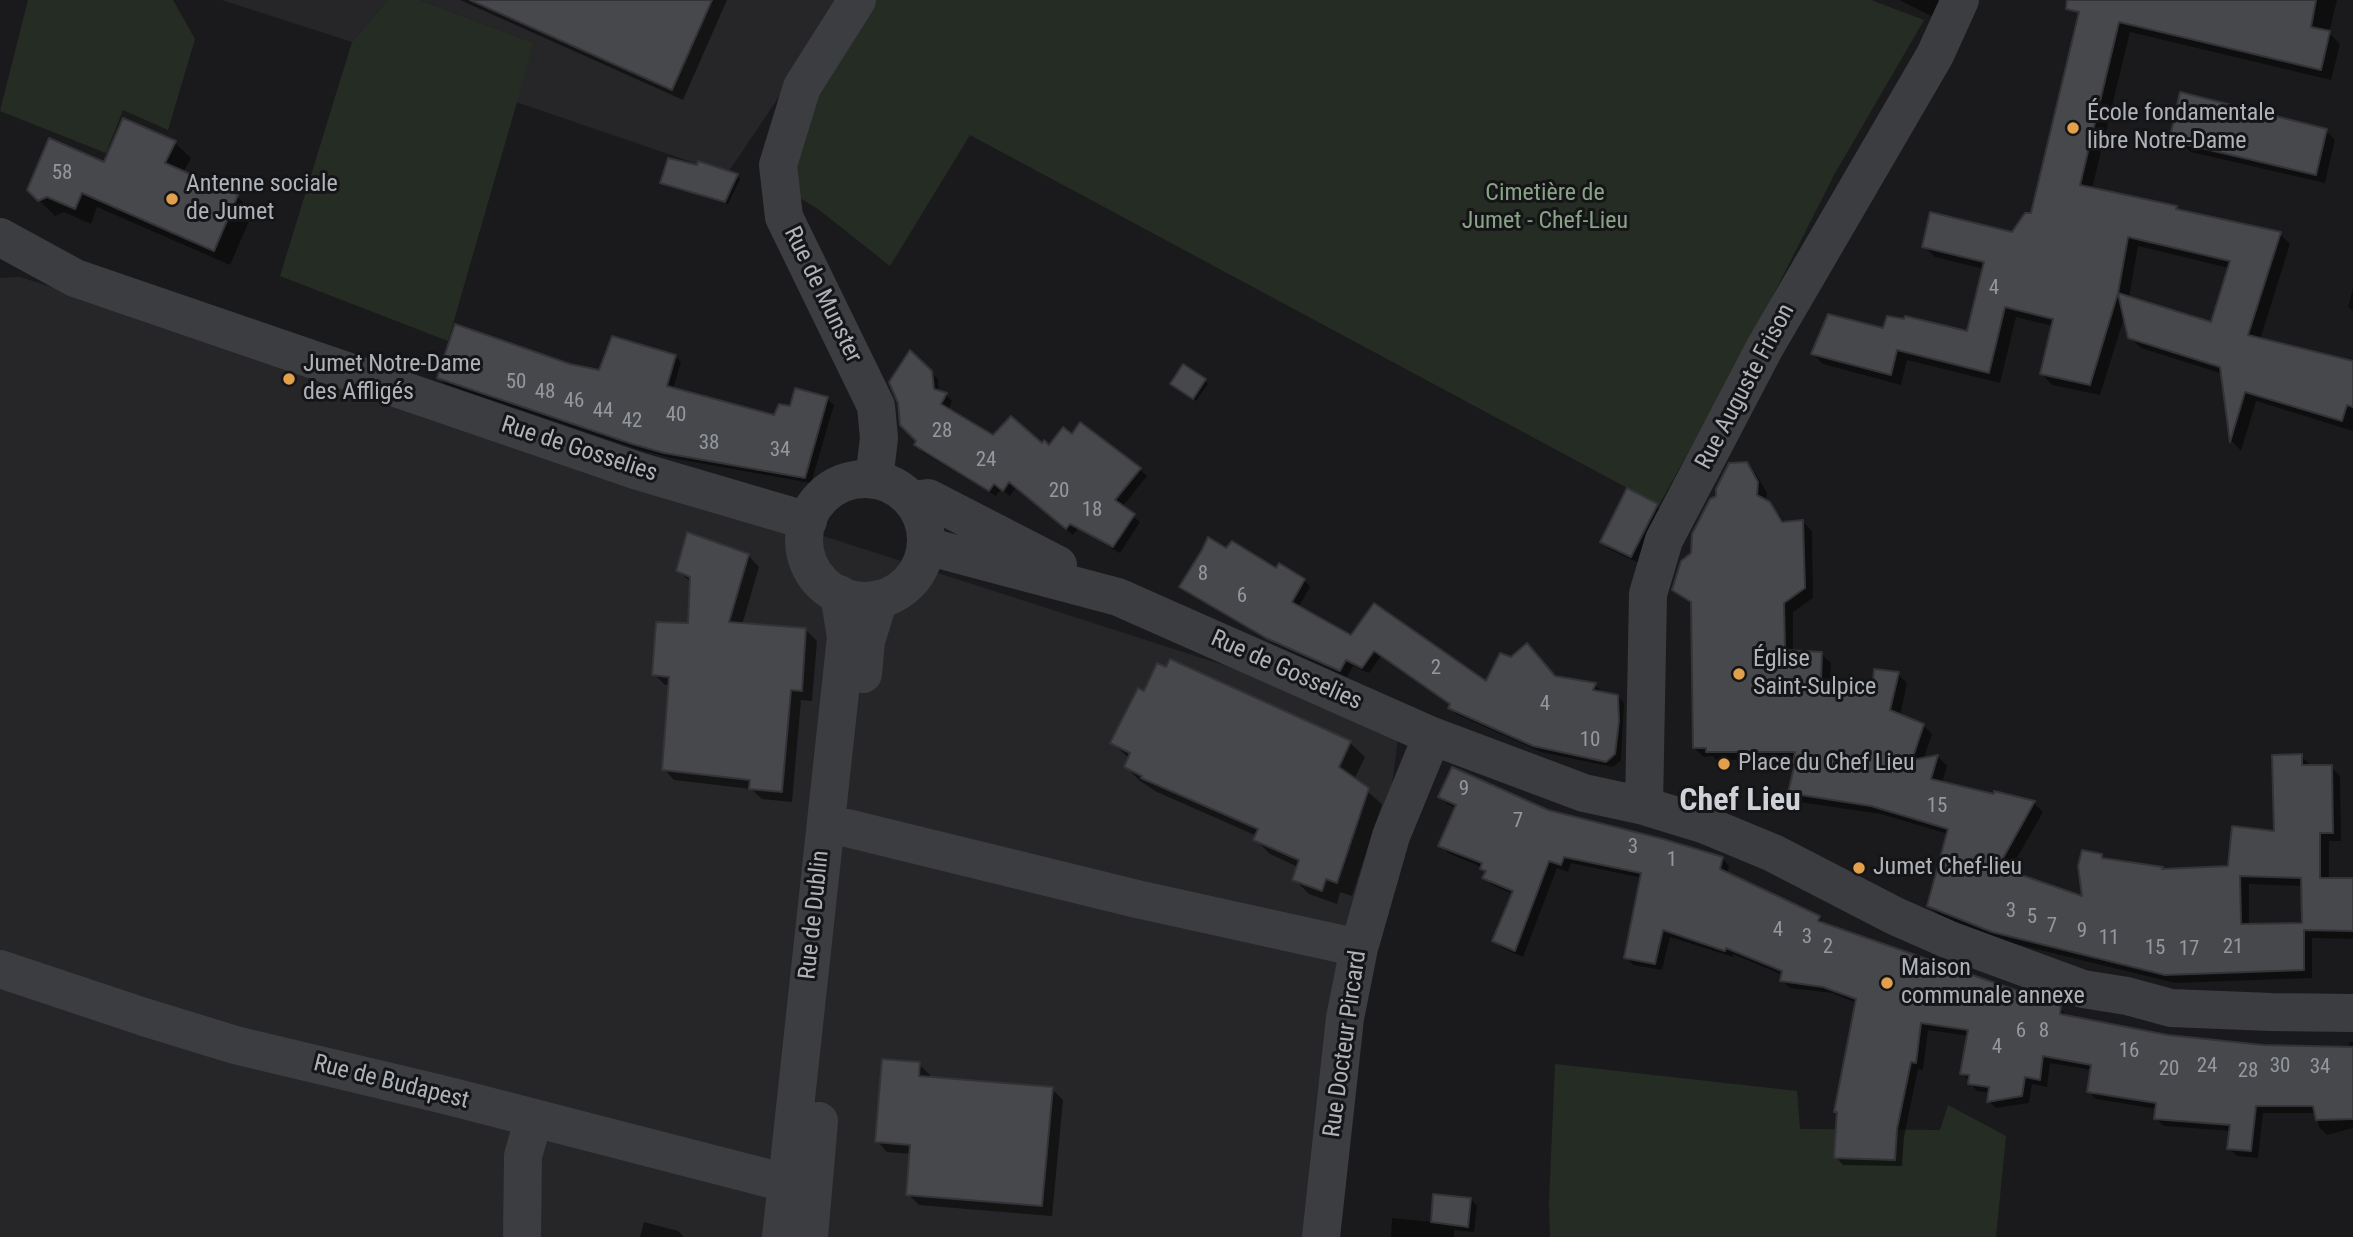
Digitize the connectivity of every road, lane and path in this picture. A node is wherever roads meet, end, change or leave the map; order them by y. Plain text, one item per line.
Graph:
1 (857, 0) edge
2 (1960, 0) edge
3 (3, 245) edge
4 (874, 480) junction
5 (911, 500) junction
6 (808, 521) junction
7 (926, 546) junction
8 (839, 594) junction
9 (1118, 597) junction
10 (879, 599) junction
11 (1432, 736) junction
12 (1644, 807) junction
13 (847, 828) junction
14 (1359, 948) junction
15 (0, 969) edge
16 (2353, 1013) edge
17 (534, 1118) junction
18 (786, 1183) junction
19 (522, 1237) edge
20 (782, 1237) edge
21 (809, 1237) edge
22 (1321, 1237) edge

1 - 4 street, Rue de Munster
2 - 12 street, Rue Auguste Frison
3 - 6 street, Rue de Gosselies
4 - 5 street
4 - 6 street
5 - 7 street
5 - 9 street
6 - 8 street
7 - 9 street, Rue de Gosselies
7 - 10 street
8 - 10 street
8 - 18 street, Rue de Dublin
9 - 11 street, Rue de Gosselies
10 - 13 street, Rue de Dublin
11 - 12 street, Rue de Gosselies
11 - 14 street, Rue Docteur Pircard
12 - 16 street
13 - 14 street
13 - 21 street, Rue de Dublin
14 - 22 street, Rue Docteur Pircard
15 - 17 street, Rue de Budapest
17 - 18 street, Rue de Budapest
17 - 19 street
18 - 20 street, Rue de Dublin

